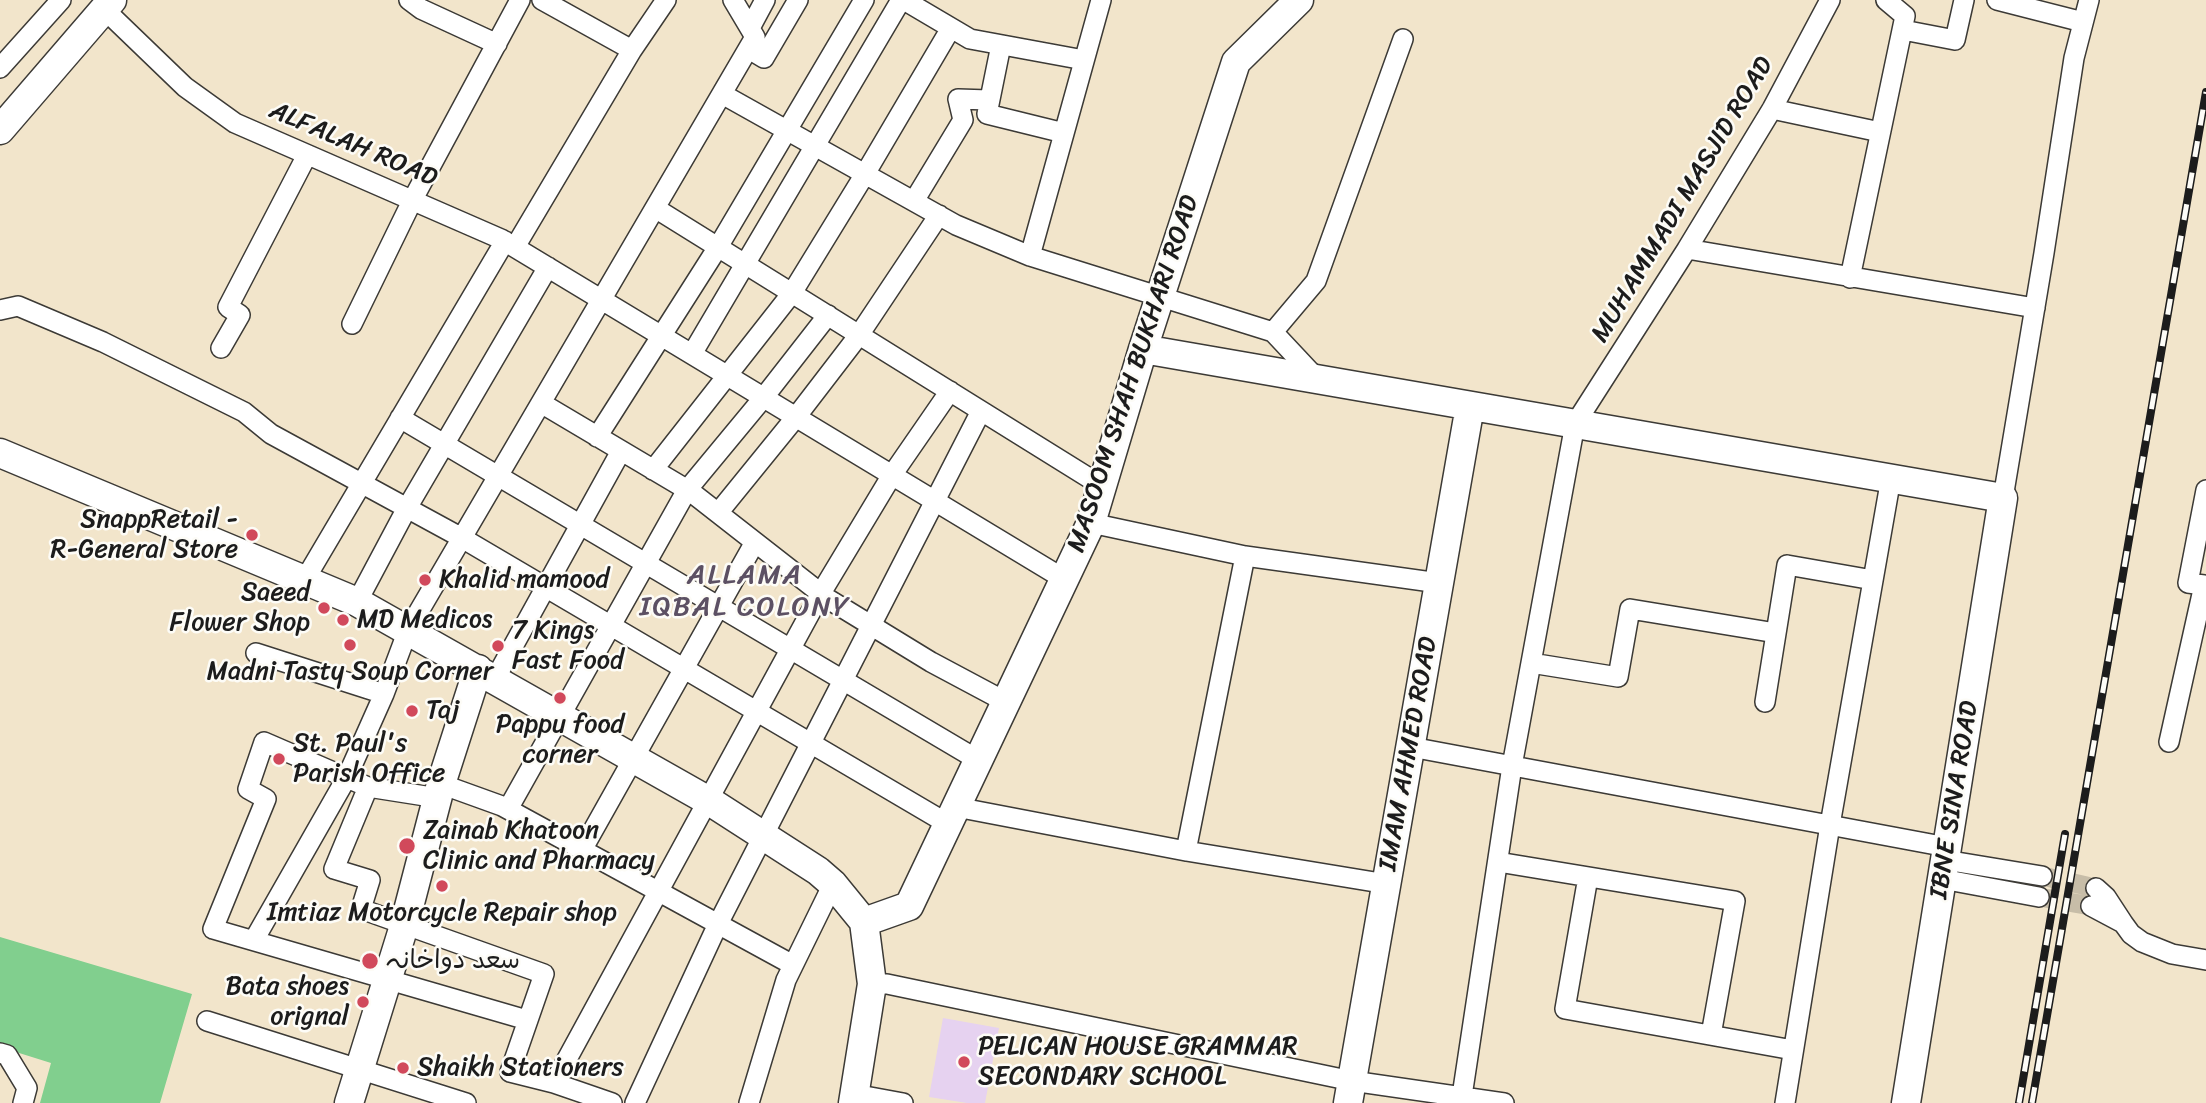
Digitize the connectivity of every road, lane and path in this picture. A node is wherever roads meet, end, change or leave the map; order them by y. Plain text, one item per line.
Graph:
1 (61, 0) edge
2 (409, 0) edge
3 (520, 0) edge
4 (542, 0) edge
5 (666, 0) edge
6 (733, 0) edge
7 (765, 0) edge
8 (798, 0) edge
9 (864, 0) edge
10 (903, 0) edge
11 (1101, 0) edge
12 (1830, 0) edge
13 (1886, 0) edge
14 (1964, 0) edge
15 (1997, 0) edge
16 (2089, 0) edge
17 (1291, 1) edge
18 (108, 4) edge
19 (2083, 22) junction
20 (750, 28) junction
21 (951, 28) junction
22 (1903, 30) junction
23 (1403, 39) dead end
24 (497, 44) junction
25 (1001, 45) junction
26 (749, 49) junction
27 (632, 50) junction
28 (1084, 60) junction
29 (0, 68) edge
30 (722, 94) junction
31 (989, 100) junction
32 (1772, 109) junction
33 (0, 130) edge
34 (788, 131) junction
35 (1880, 132) junction
36 (1064, 133) junction
37 (815, 146) junction
38 (307, 155) junction
39 (865, 174) junction
40 (413, 199) junction
41 (914, 201) junction
42 (655, 208) junction
43 (939, 215) junction
44 (510, 244) junction
45 (718, 247) junction
46 (1687, 249) junction
47 (1030, 256) junction
48 (746, 264) junction
49 (548, 267) junction
50 (1850, 278) junction
51 (792, 293) junction
52 (1160, 297) junction
53 (602, 299) junction
54 (2035, 308) junction
55 (0, 310) edge
56 (828, 315) junction
57 (352, 324) dead end
58 (1273, 332) junction
59 (660, 335) junction
60 (859, 335) junction
61 (221, 348) dead end
62 (1143, 349) junction
63 (692, 354) junction
64 (727, 376) junction
65 (1318, 380) junction
66 (950, 391) junction
67 (764, 397) junction
68 (541, 403) junction
69 (1471, 406) junction
70 (981, 411) junction
71 (796, 417) junction
72 (400, 418) junction
73 (1575, 424) junction
74 (597, 437) junction
75 (445, 444) junction
76 (621, 451) junction
77 (0, 453) edge
78 (653, 470) junction
79 (499, 475) junction
80 (892, 475) junction
81 (1891, 478) junction
82 (362, 483) junction
83 (1102, 486) junction
84 (687, 490) junction
85 (2206, 490) edge
86 (2003, 498) junction
87 (934, 501) junction
88 (407, 508) junction
89 (718, 513) junction
90 (1091, 523) junction
91 (581, 524) junction
92 (462, 538) junction
93 (755, 542) junction
94 (1245, 556) junction
95 (646, 562) junction
96 (1065, 579) junction
97 (304, 580) junction
98 (1873, 580) junction
99 (1439, 583) junction
100 (545, 587) junction
101 (821, 593) junction
102 (357, 602) junction
103 (719, 606) junction
104 (871, 624) junction
105 (610, 625) junction
106 (408, 630) junction
107 (1776, 633) junction
108 (792, 649) junction
109 (256, 653) dead end
110 (1531, 663) junction
111 (684, 669) junction
112 (487, 674) junction
113 (842, 679) junction
114 (384, 694) junction
115 (1006, 702) junction
116 (1765, 702) dead end
117 (757, 712) junction
118 (559, 715) junction
119 (2168, 742) dead end
120 (809, 743) junction
121 (1411, 747) junction
122 (634, 758) junction
123 (978, 760) junction
124 (1513, 766) junction
125 (347, 777) junction
126 (368, 787) junction
127 (440, 792) junction
128 (708, 800) junction
129 (508, 809) junction
130 (952, 816) junction
131 (1830, 825) junction
132 (763, 835) junction
133 (582, 850) junction
134 (1186, 851) junction
135 (1498, 862) junction
136 (1945, 862) junction
137 (2042, 876) tunnel mouth
138 (1588, 877) junction
139 (833, 884) junction
140 (1387, 884) junction
141 (658, 892) junction
142 (2039, 897) tunnel mouth
143 (2094, 897) tunnel mouth
144 (864, 922) junction
145 (718, 925) junction
146 (404, 926) junction
147 (254, 940) junction
148 (2206, 960) edge
149 (793, 965) junction
150 (388, 978) junction
151 (872, 985) junction
152 (527, 1020) junction
153 (207, 1021) dead end
154 (1712, 1035) junction
155 (1793, 1050) junction
156 (0, 1053) edge
157 (360, 1068) junction
158 (554, 1083) junction
159 (1350, 1092) edge
160 (1462, 1096) junction
161 (854, 1099) edge
162 (1495, 1102) edge
163 (23, 1103) edge
164 (349, 1103) edge
165 (466, 1103) edge
166 (612, 1103) edge
167 (635, 1103) edge
168 (749, 1103) edge
169 (903, 1103) edge
170 (1785, 1103) edge
171 (1906, 1103) edge

1 - 29 street
2 - 24 street
3 - 24 street
4 - 27 street
5 - 27 street
6 - 20 street
7 - 20 street
8 - 26 street
9 - 34 street
10 - 21 street
10 - 37 street
11 - 28 street
12 - 32 street, MUHAMMADI MASJID ROAD
13 - 22 street
14 - 22 street
15 - 19 street
16 - 19 street
17 - 52 street, MASOOM SHAH BUKHARI ROAD
18 - 33 street
18 - 38 street, ALFALAH ROAD
19 - 54 street
20 - 26 street
21 - 25 street
21 - 39 street
22 - 35 street
23 - 58 street
24 - 40 street
25 - 28 street
25 - 31 street
26 - 30 street
27 - 44 street
28 - 36 street
30 - 34 street
30 - 42 street
31 - 36 street
31 - 41 street
32 - 35 street
32 - 46 street, MUHAMMADI MASJID ROAD
34 - 37 street
34 - 45 street
35 - 50 street
36 - 47 street
37 - 39 street
37 - 48 street
38 - 40 street, ALFALAH ROAD
38 - 61 street
39 - 41 street
39 - 51 street
40 - 44 street, ALFALAH ROAD
40 - 57 street
41 - 43 street
42 - 45 street
42 - 53 street
43 - 47 street
43 - 60 street
44 - 49 street, ALFALAH ROAD
44 - 72 street
45 - 48 street
45 - 59 street
46 - 50 street
46 - 73 street, MUHAMMADI MASJID ROAD
47 - 52 street
48 - 51 street
48 - 63 street
49 - 53 street, ALFALAH ROAD
49 - 75 street
50 - 54 street
51 - 56 street
51 - 64 street
52 - 58 street
52 - 62 street, MASOOM SHAH BUKHARI ROAD
53 - 59 street, ALFALAH ROAD
53 - 68 street
54 - 86 street
55 - 82 street
56 - 60 street
56 - 67 street
58 - 65 street
59 - 63 street, ALFALAH ROAD
59 - 74 street
60 - 66 street
60 - 71 street
62 - 65 street
62 - 83 street, MASOOM SHAH BUKHARI ROAD
63 - 64 street, ALFALAH ROAD
64 - 67 street, ALFALAH ROAD
64 - 78 street
65 - 69 street
66 - 70 street
66 - 80 street
67 - 71 street, ALFALAH ROAD
67 - 84 street
68 - 74 street
68 - 79 street
69 - 73 street
69 - 99 street, IMAM AHMED ROAD
70 - 83 street
70 - 87 street
71 - 80 street, ALFALAH ROAD
71 - 89 street
72 - 75 street
72 - 82 street
73 - 81 street
73 - 110 street
74 - 76 street
75 - 79 street
75 - 88 street
76 - 78 street
76 - 91 street
77 - 97 street
78 - 84 street
79 - 91 street
79 - 92 street
80 - 87 street, ALFALAH ROAD
80 - 101 street
81 - 86 street
81 - 98 street
82 - 88 street
82 - 97 street
83 - 90 street, MASOOM SHAH BUKHARI ROAD
84 - 89 street
84 - 95 street
85 - 119 street
86 - 136 street, IBNE SINA ROAD
87 - 96 street, ALFALAH ROAD
87 - 104 street
88 - 92 street
88 - 102 street
89 - 93 street
90 - 94 street
90 - 96 street, MASOOM SHAH BUKHARI ROAD
91 - 95 street
91 - 100 street
92 - 100 street
92 - 106 street
93 - 101 street
93 - 103 street
94 - 99 street
94 - 134 street
95 - 103 street
95 - 105 street
96 - 115 street, MASOOM SHAH BUKHARI ROAD
97 - 102 street
98 - 107 street
98 - 131 street
99 - 121 street, IMAM AHMED ROAD
100 - 105 street
100 - 112 street
101 - 104 street
101 - 108 street
102 - 106 street
103 - 108 street
103 - 111 street
104 - 113 street
104 - 115 street
105 - 111 street
105 - 118 street
106 - 112 street
106 - 114 street
107 - 110 street
107 - 116 street
108 - 113 street
108 - 117 street
109 - 114 street
110 - 124 street
111 - 117 street
111 - 122 street
112 - 118 street
112 - 127 street
113 - 120 street
113 - 123 street
114 - 125 street
115 - 123 street, MASOOM SHAH BUKHARI ROAD
117 - 120 street
117 - 128 street
118 - 122 street
118 - 129 street
120 - 130 street
120 - 132 street
121 - 124 street
121 - 140 street, IMAM AHMED ROAD
122 - 128 street
122 - 133 street
123 - 130 street, MASOOM SHAH BUKHARI ROAD
124 - 131 street
124 - 135 street
125 - 126 street
125 - 147 street
125 - 147 street
126 - 127 street
126 - 146 street
127 - 129 street
127 - 146 street
128 - 132 street
128 - 141 street
129 - 133 street
130 - 134 street
130 - 144 street, MASOOM SHAH BUKHARI ROAD
131 - 136 street
131 - 155 street
132 - 139 street
132 - 145 street
133 - 141 street
134 - 140 street
135 - 138 street
135 - 160 street
136 - 137 street
136 - 142 street
136 - 171 street, IBNE SINA ROAD
138 - 154 street
138 - 154 street
139 - 144 street
139 - 149 street
140 - 159 street, IMAM AHMED ROAD
141 - 145 street
141 - 158 street
143 - 148 street
144 - 151 street
145 - 149 street
145 - 167 street
146 - 150 street
146 - 152 street
147 - 150 street
149 - 168 street
150 - 152 street
150 - 157 street
151 - 159 street
151 - 161 street
152 - 158 street
153 - 157 street
154 - 155 street
155 - 170 street
156 - 163 street
157 - 164 street
157 - 165 street
158 - 166 street
159 - 160 street
160 - 162 street
161 - 169 street

